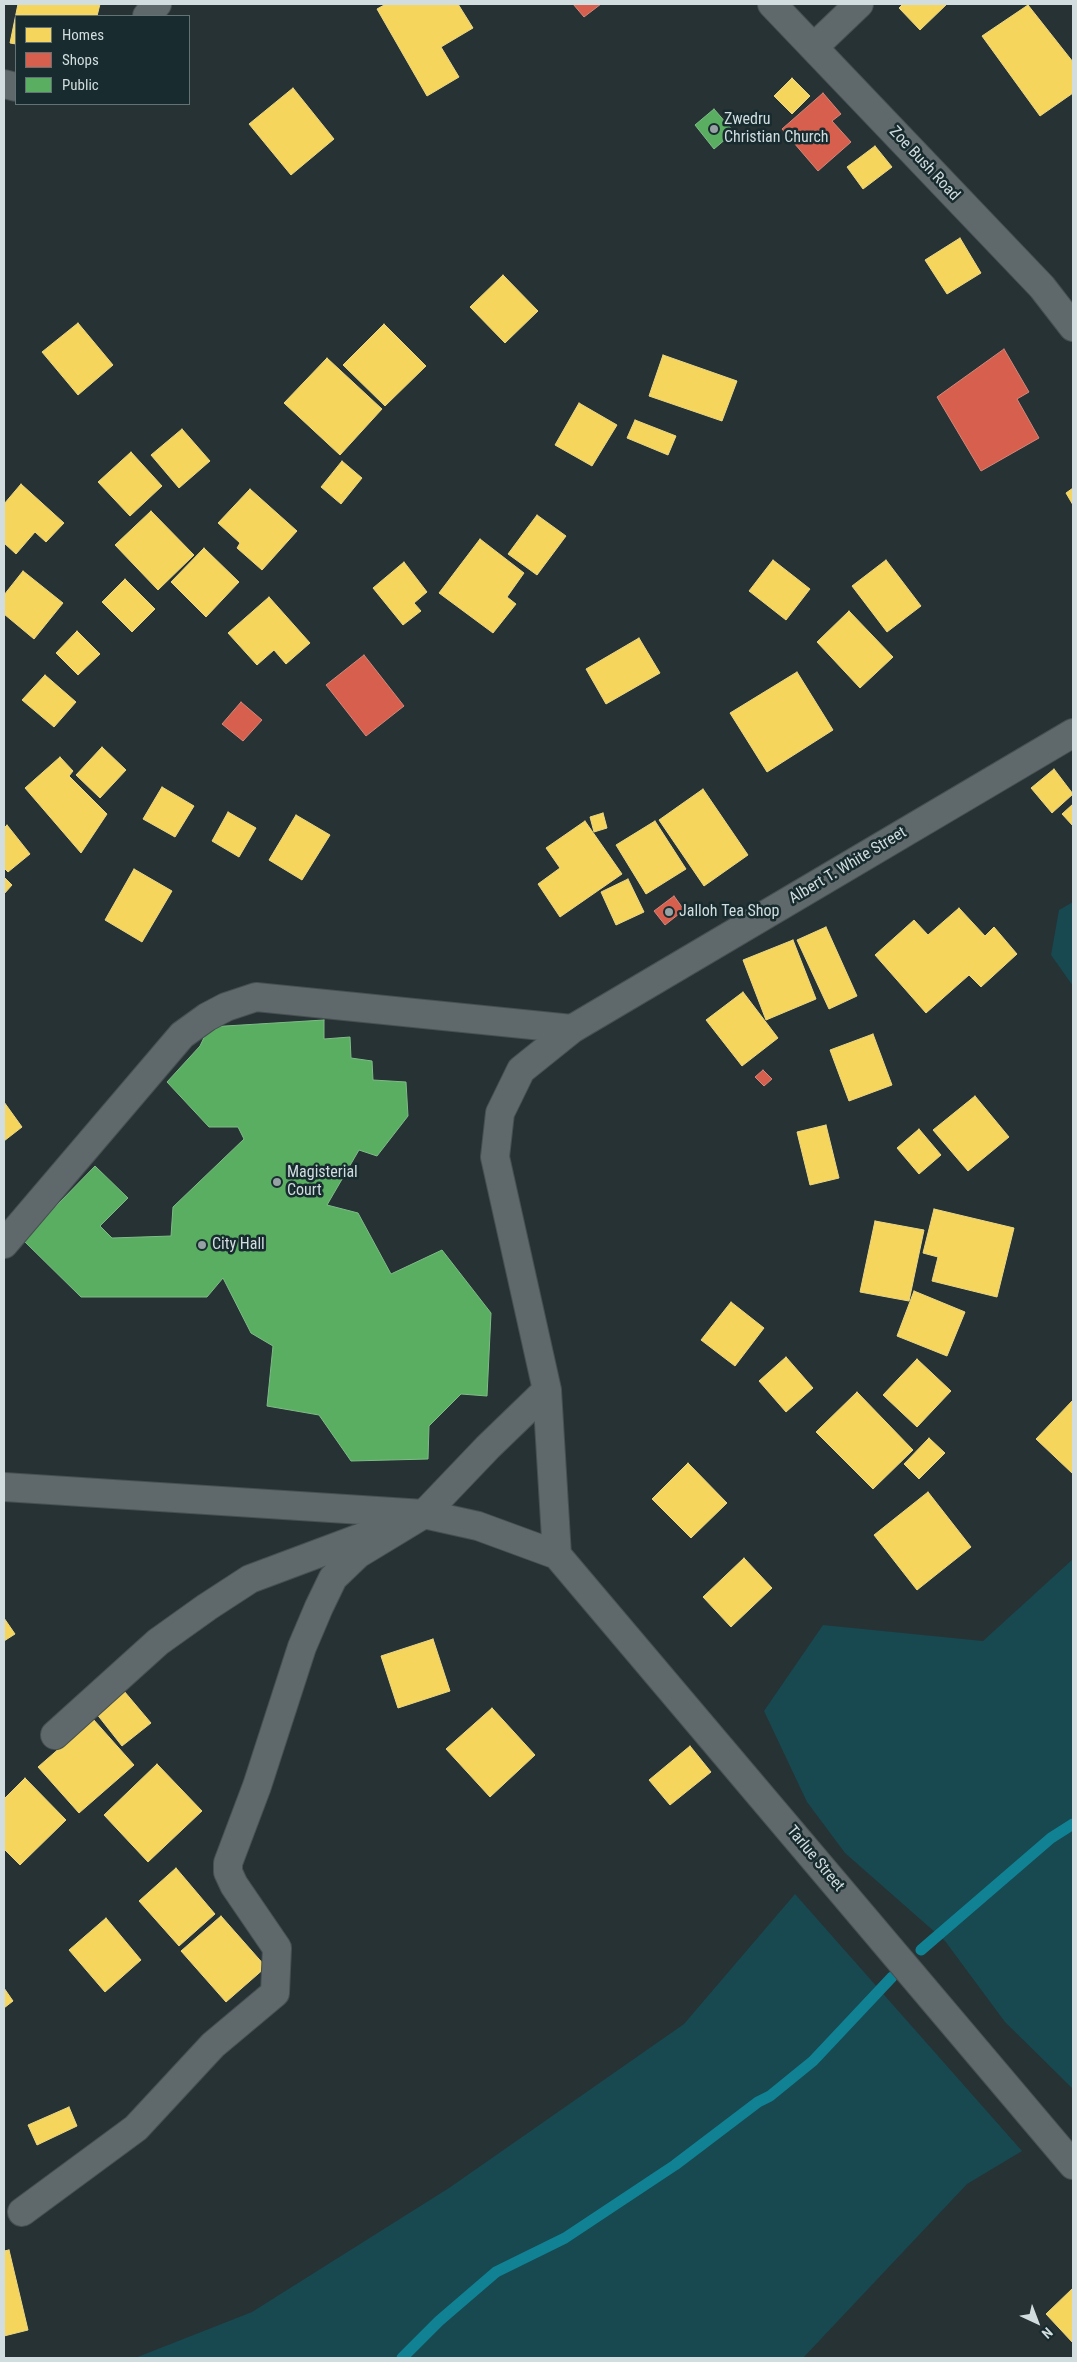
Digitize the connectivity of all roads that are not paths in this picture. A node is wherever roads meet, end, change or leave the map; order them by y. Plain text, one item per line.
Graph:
1 (157, 4) edge
2 (772, 4) edge
3 (859, 4) edge
4 (148, 15) edge
5 (814, 47) junction
6 (1073, 327) edge
7 (1073, 733) edge
8 (572, 1029) junction
9 (4, 1244) edge
10 (547, 1390) junction
11 (4, 1487) edge
12 (424, 1514) junction
13 (557, 1554) junction
14 (55, 1735) dead end
15 (1073, 2165) edge
16 (22, 2212) dead end

1 - 4 street
2 - 5 street, Zoe Bush Road
3 - 5 street
5 - 6 street, Zoe Bush Road
7 - 8 street, Albert T. White Street
8 - 9 street
8 - 10 street, Albert T. White Street
10 - 12 street
10 - 13 street, Albert T. White Street
11 - 12 street
12 - 13 street
12 - 14 street
12 - 16 street
13 - 15 street, Tarlue Street

